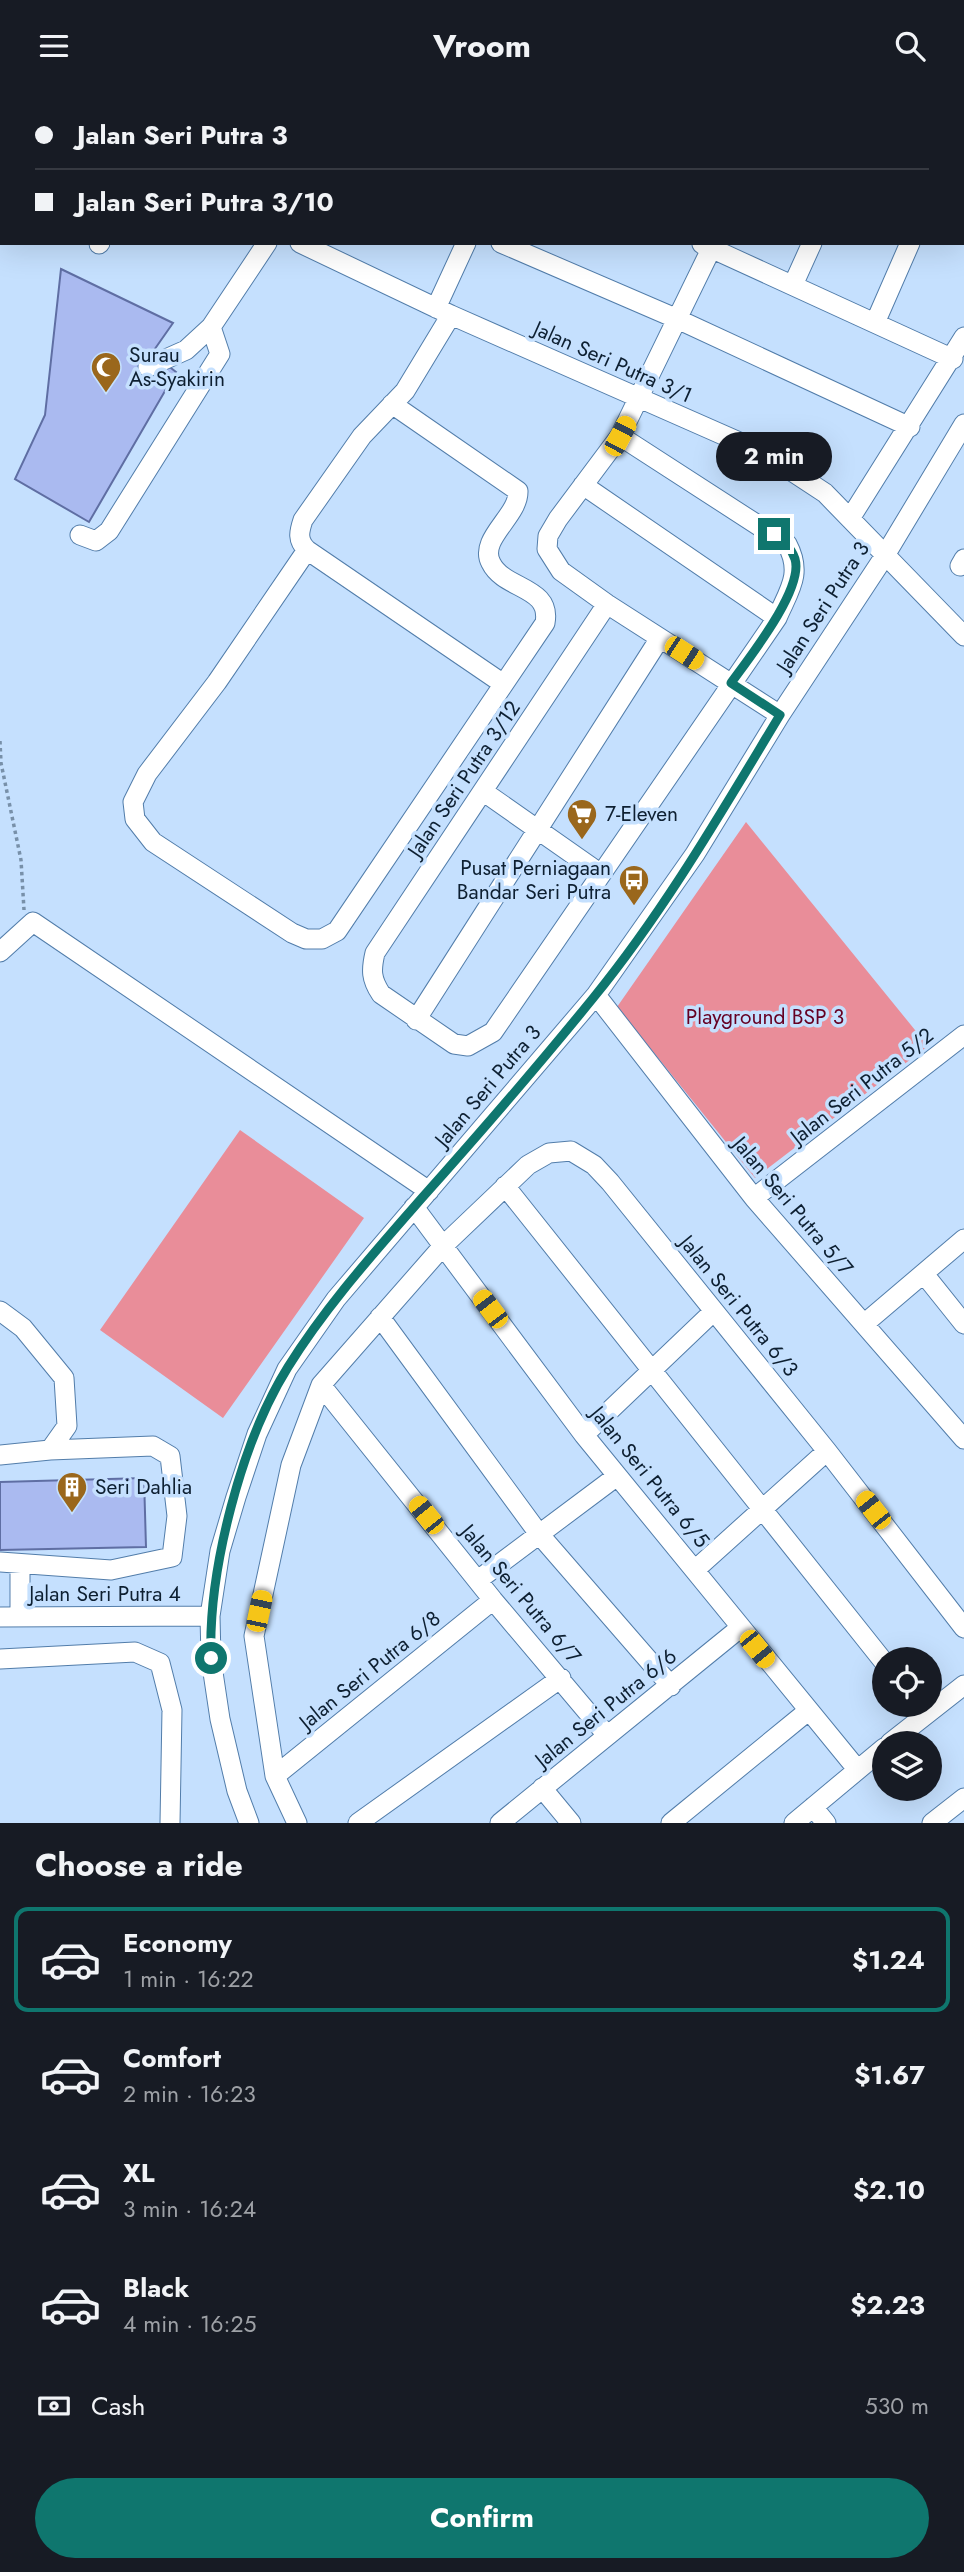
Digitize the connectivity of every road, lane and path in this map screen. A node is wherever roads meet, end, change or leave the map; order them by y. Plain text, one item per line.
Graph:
1 (266, 245) edge
2 (304, 245) edge
3 (466, 245) edge
4 (506, 245) edge
5 (709, 245) edge
6 (811, 245) edge
7 (908, 245) edge
8 (793, 285) junction
9 (443, 312) junction
10 (676, 318) junction
11 (875, 323) junction
12 (211, 327) junction
13 (964, 337) edge
14 (953, 359) junction
15 (148, 367) dead end
16 (640, 400) junction
17 (392, 404) junction
18 (964, 424) edge
19 (910, 428) junction
20 (620, 436) junction
21 (583, 485) junction
22 (851, 517) junction
23 (80, 535) dead end
24 (307, 550) junction
25 (884, 557) junction
26 (607, 604) junction
27 (777, 618) junction
28 (964, 636) edge
29 (660, 638) junction
30 (502, 683) junction
31 (731, 683) junction
32 (780, 715) junction
33 (0, 741) edge
34 (484, 792) junction
35 (539, 828) junction
36 (601, 874) junction
37 (25, 929) junction
38 (0, 952) edge
39 (596, 995) junction
40 (416, 1020) junction
41 (964, 1035) edge
42 (505, 1186) junction
43 (429, 1191) junction
44 (754, 1198) junction
45 (414, 1207) junction
46 (964, 1239) edge
47 (443, 1246) junction
48 (924, 1273) junction
49 (0, 1311) edge
50 (714, 1311) junction
51 (380, 1317) junction
52 (864, 1324) junction
53 (964, 1324) edge
54 (650, 1372) junction
55 (321, 1385) junction
56 (584, 1435) junction
57 (964, 1439) edge
58 (50, 1450) junction
59 (827, 1451) junction
60 (0, 1455) edge
61 (617, 1476) junction
62 (762, 1509) junction
63 (539, 1534) junction
64 (0, 1562) edge
65 (20, 1565) junction
66 (696, 1569) junction
67 (478, 1580) junction
68 (493, 1600) junction
69 (210, 1616) junction
70 (0, 1617) edge
71 (20, 1617) junction
72 (740, 1628) junction
73 (964, 1628) edge
74 (872, 1647) edge
75 (0, 1659) edge
76 (561, 1678) junction
77 (964, 1685) edge
78 (671, 1686) junction
79 (942, 1698) edge
80 (808, 1711) junction
81 (915, 1717) edge
82 (902, 1731) edge
83 (606, 1734) junction
84 (872, 1757) edge
85 (857, 1769) junction
86 (275, 1776) junction
87 (542, 1789) junction
88 (964, 1798) edge
89 (813, 1807) junction
90 (170, 1823) edge
91 (249, 1823) edge
92 (297, 1823) edge
93 (358, 1823) edge
94 (500, 1823) edge
95 (571, 1823) edge
96 (671, 1823) edge
97 (794, 1823) edge
98 (826, 1823) edge
99 (932, 1823) edge

1 - 12 street
2 - 9 street, Jalan Seri Putra 3/1
3 - 9 street
4 - 10 street
5 - 8 street
5 - 10 street
6 - 8 street
7 - 11 street
8 - 11 street
9 - 16 street, Jalan Seri Putra 3/1
9 - 17 street
10 - 16 street
10 - 19 street
11 - 14 street
12 - 15 street
12 - 23 street
13 - 14 street
14 - 19 street
16 - 20 street
16 - 22 street, Jalan Seri Putra 3/1
17 - 24 street
17 - 30 street
18 - 25 street, Jalan Seri Putra 3
19 - 22 street
20 - 21 street
20 - 27 street
21 - 26 street
21 - 27 street
22 - 25 street, Jalan Seri Putra 3/1
24 - 30 street
24 - 30 street
25 - 28 street, Jalan Seri Putra 3/1
25 - 32 street, Jalan Seri Putra 3
26 - 29 street
26 - 34 street, Jalan Seri Putra 3/12
27 - 31 street
29 - 31 street
29 - 35 street
31 - 32 street
31 - 36 street
32 - 39 street, Jalan Seri Putra 3
33 - 37 path
34 - 35 street
34 - 40 street, Jalan Seri Putra 3/12
35 - 36 street
35 - 40 street
36 - 40 street
37 - 38 street
37 - 43 street
39 - 43 street, Jalan Seri Putra 3
39 - 44 street, Jalan Seri Putra 5/7
41 - 44 street, Jalan Seri Putra 5/2
42 - 47 street, Jalan Seri Putra 6/3
42 - 50 street, Jalan Seri Putra 6/3
42 - 54 street
43 - 45 street, Jalan Seri Putra 3
44 - 52 street, Jalan Seri Putra 5/7
45 - 47 street, Jalan Seri Putra 6/5
45 - 69 street, Jalan Seri Putra 3
46 - 48 street
47 - 51 street, Jalan Seri Putra 6/3
47 - 56 street, Jalan Seri Putra 6/5
48 - 52 street
48 - 53 street
49 - 58 street
50 - 54 street
50 - 59 street, Jalan Seri Putra 6/3
51 - 55 street, Jalan Seri Putra 6/3
51 - 63 street
52 - 57 street, Jalan Seri Putra 5/7
54 - 56 street
54 - 62 street
55 - 67 street, Jalan Seri Putra 6/7
55 - 86 street
56 - 61 street, Jalan Seri Putra 6/5
58 - 60 street
58 - 65 street
59 - 62 street
59 - 73 street, Jalan Seri Putra 6/3
61 - 63 street
61 - 66 street, Jalan Seri Putra 6/5
62 - 66 street
62 - 74 street
63 - 67 street
63 - 78 street
64 - 65 street
65 - 71 street
66 - 72 street, Jalan Seri Putra 6/5
67 - 68 street, Jalan Seri Putra 6/7
68 - 76 street, Jalan Seri Putra 6/7
68 - 86 street, Jalan Seri Putra 6/8
69 - 71 street, Jalan Seri Putra 4
69 - 91 street, Jalan Seri Putra 3
70 - 71 street, Jalan Seri Putra 4
72 - 78 street, Jalan Seri Putra 6/6
72 - 80 street, Jalan Seri Putra 6/5
75 - 90 street
76 - 83 street, Jalan Seri Putra 6/7
76 - 93 street
77 - 79 street
78 - 83 street, Jalan Seri Putra 6/6
80 - 85 street, Jalan Seri Putra 6/5
80 - 96 street
81 - 82 street
83 - 87 street, Jalan Seri Putra 6/6
84 - 85 street
85 - 89 street
86 - 92 street
87 - 94 street, Jalan Seri Putra 6/6
87 - 95 street
88 - 99 street
89 - 97 street
89 - 98 street

